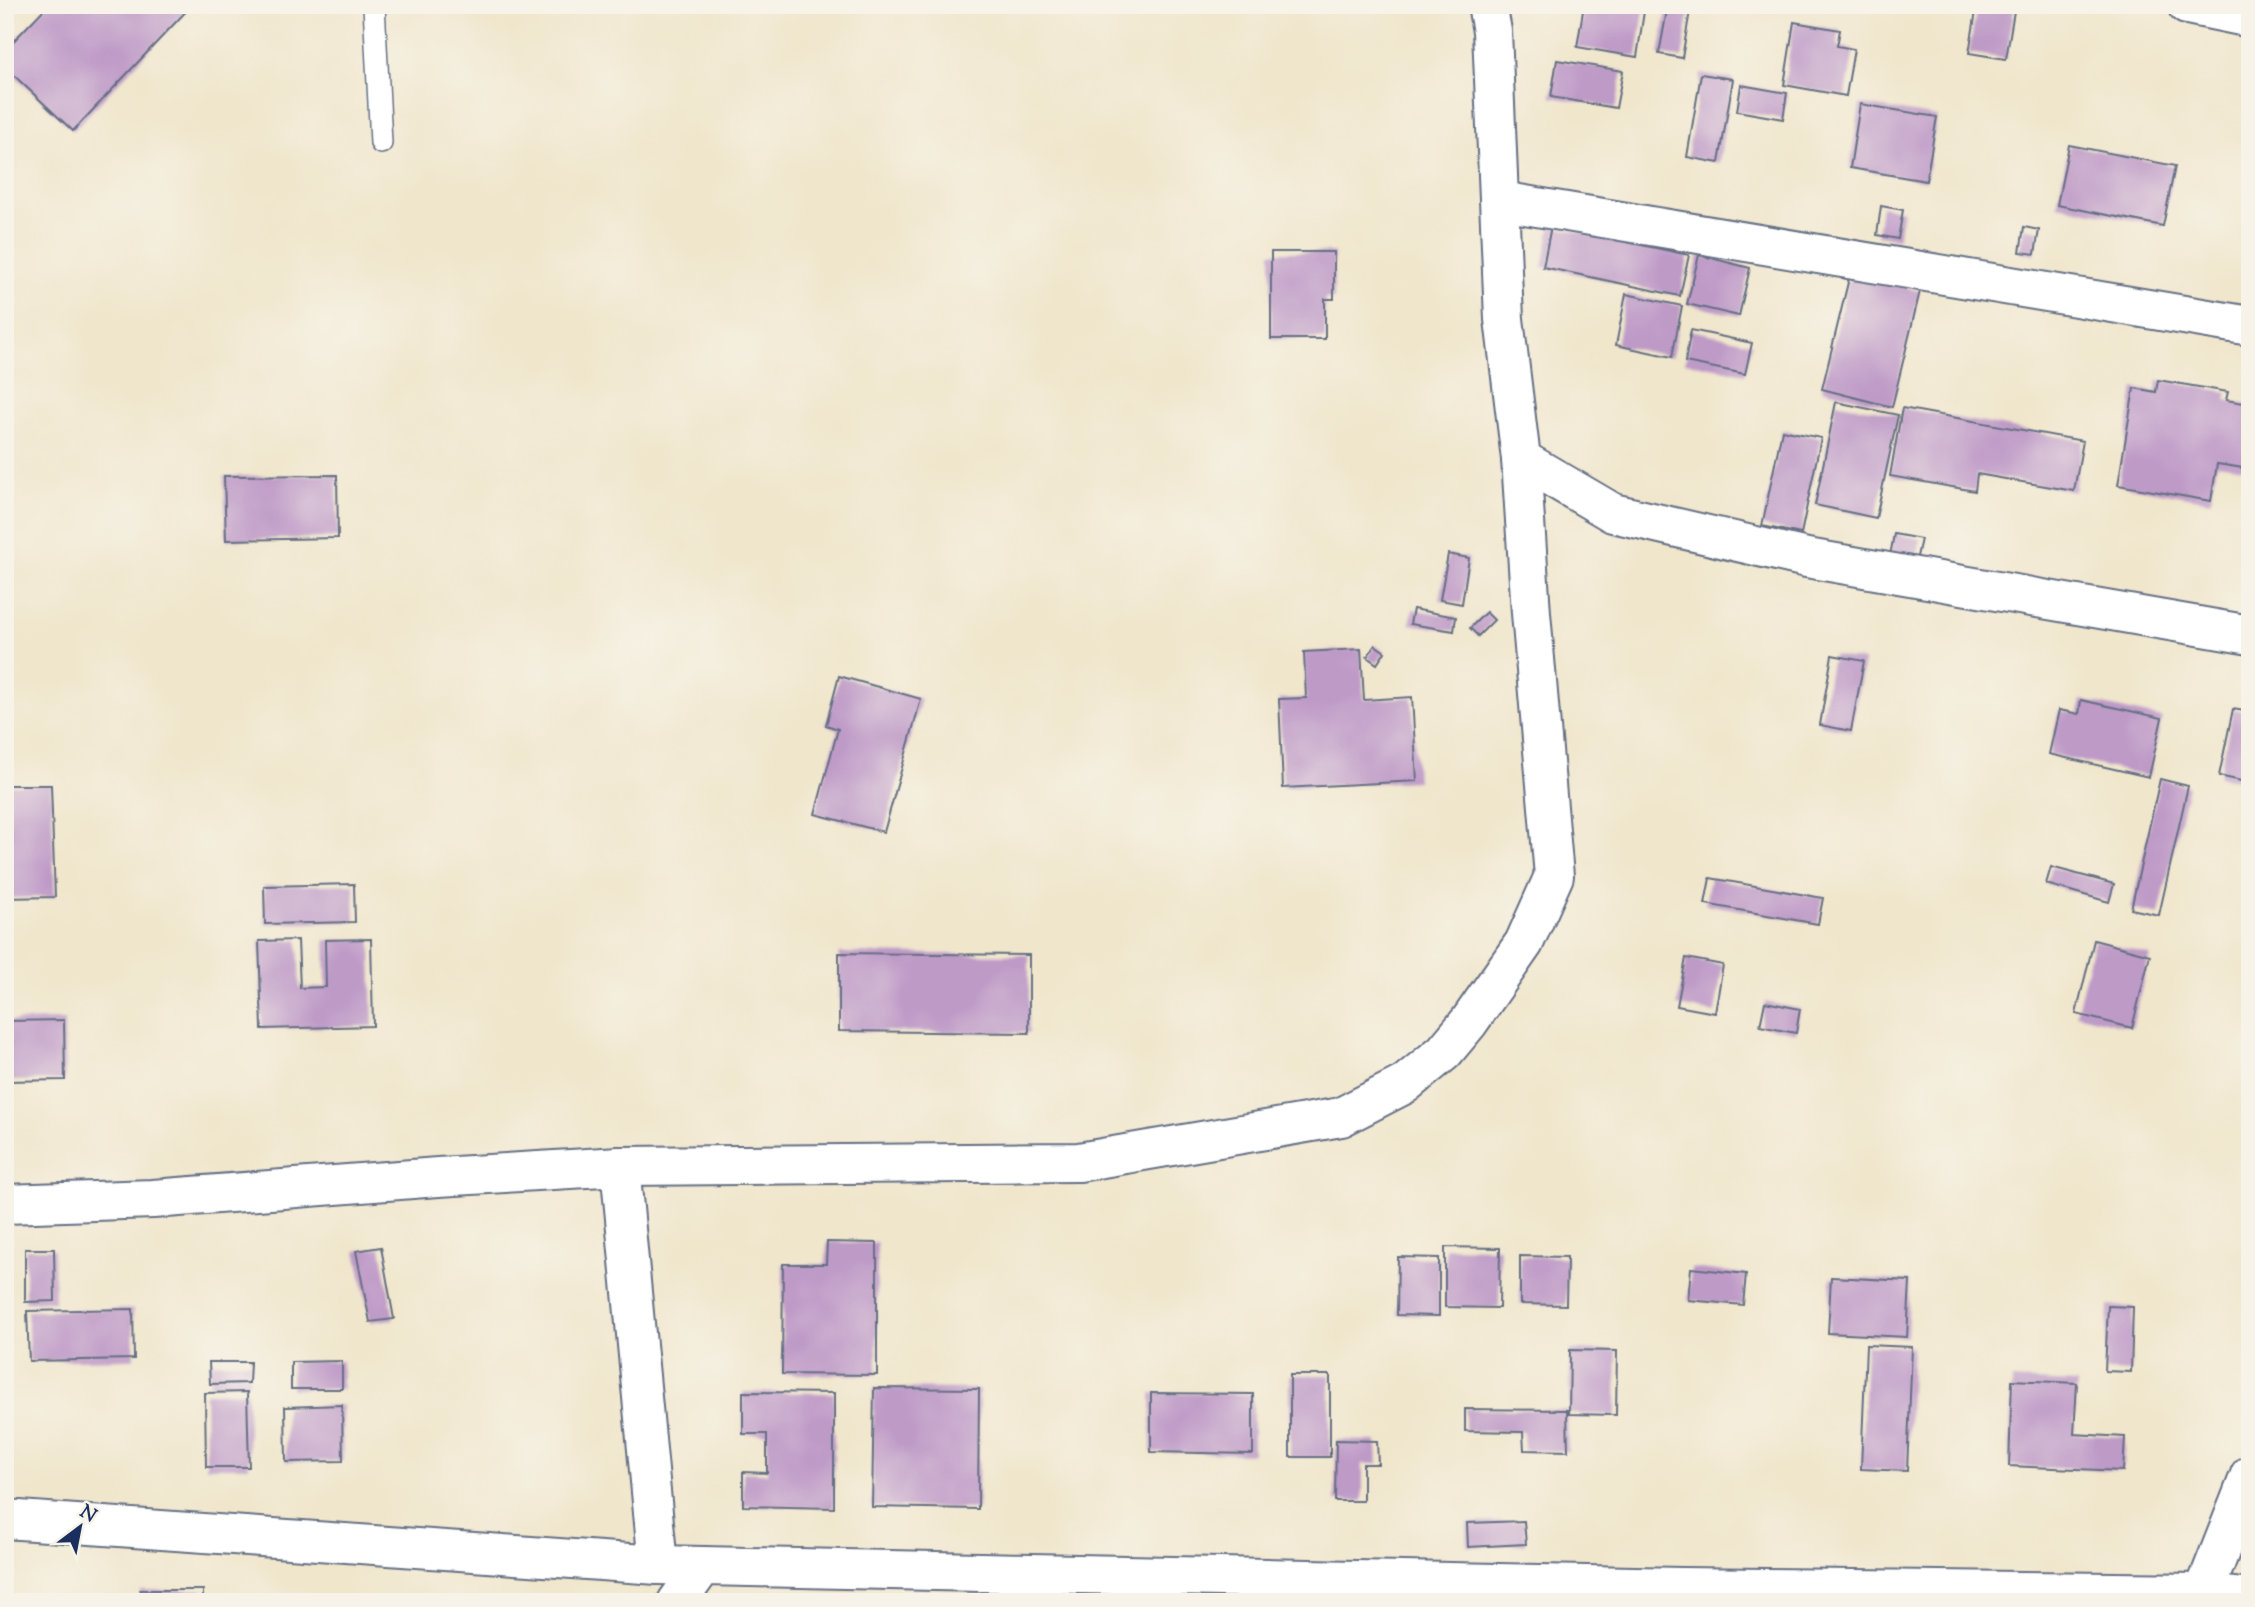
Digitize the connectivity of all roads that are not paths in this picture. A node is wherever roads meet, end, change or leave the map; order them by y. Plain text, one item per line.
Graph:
1 (374, 5) edge
2 (1487, 5) edge
3 (2187, 5) edge
4 (2250, 18) edge
5 (381, 143) dead end
6 (1501, 201) junction
7 (2250, 326) edge
8 (1521, 459) junction
9 (2250, 635) edge
10 (620, 1166) junction
11 (5, 1204) edge
12 (2250, 1475) edge
13 (5, 1519) edge
14 (658, 1565) junction
15 (703, 1566) junction
16 (1111, 1588) edge
17 (1685, 1594) edge
18 (2201, 1597) edge
19 (2250, 1599) edge
20 (677, 1602) edge

1 - 5 lane
2 - 6 street
3 - 4 street
6 - 7 street
6 - 8 street
8 - 9 street
8 - 10 street
10 - 11 street
10 - 14 street
12 - 18 street
13 - 14 street
14 - 15 street
15 - 16 street
15 - 20 street
16 - 17 street
17 - 18 street
18 - 19 street

